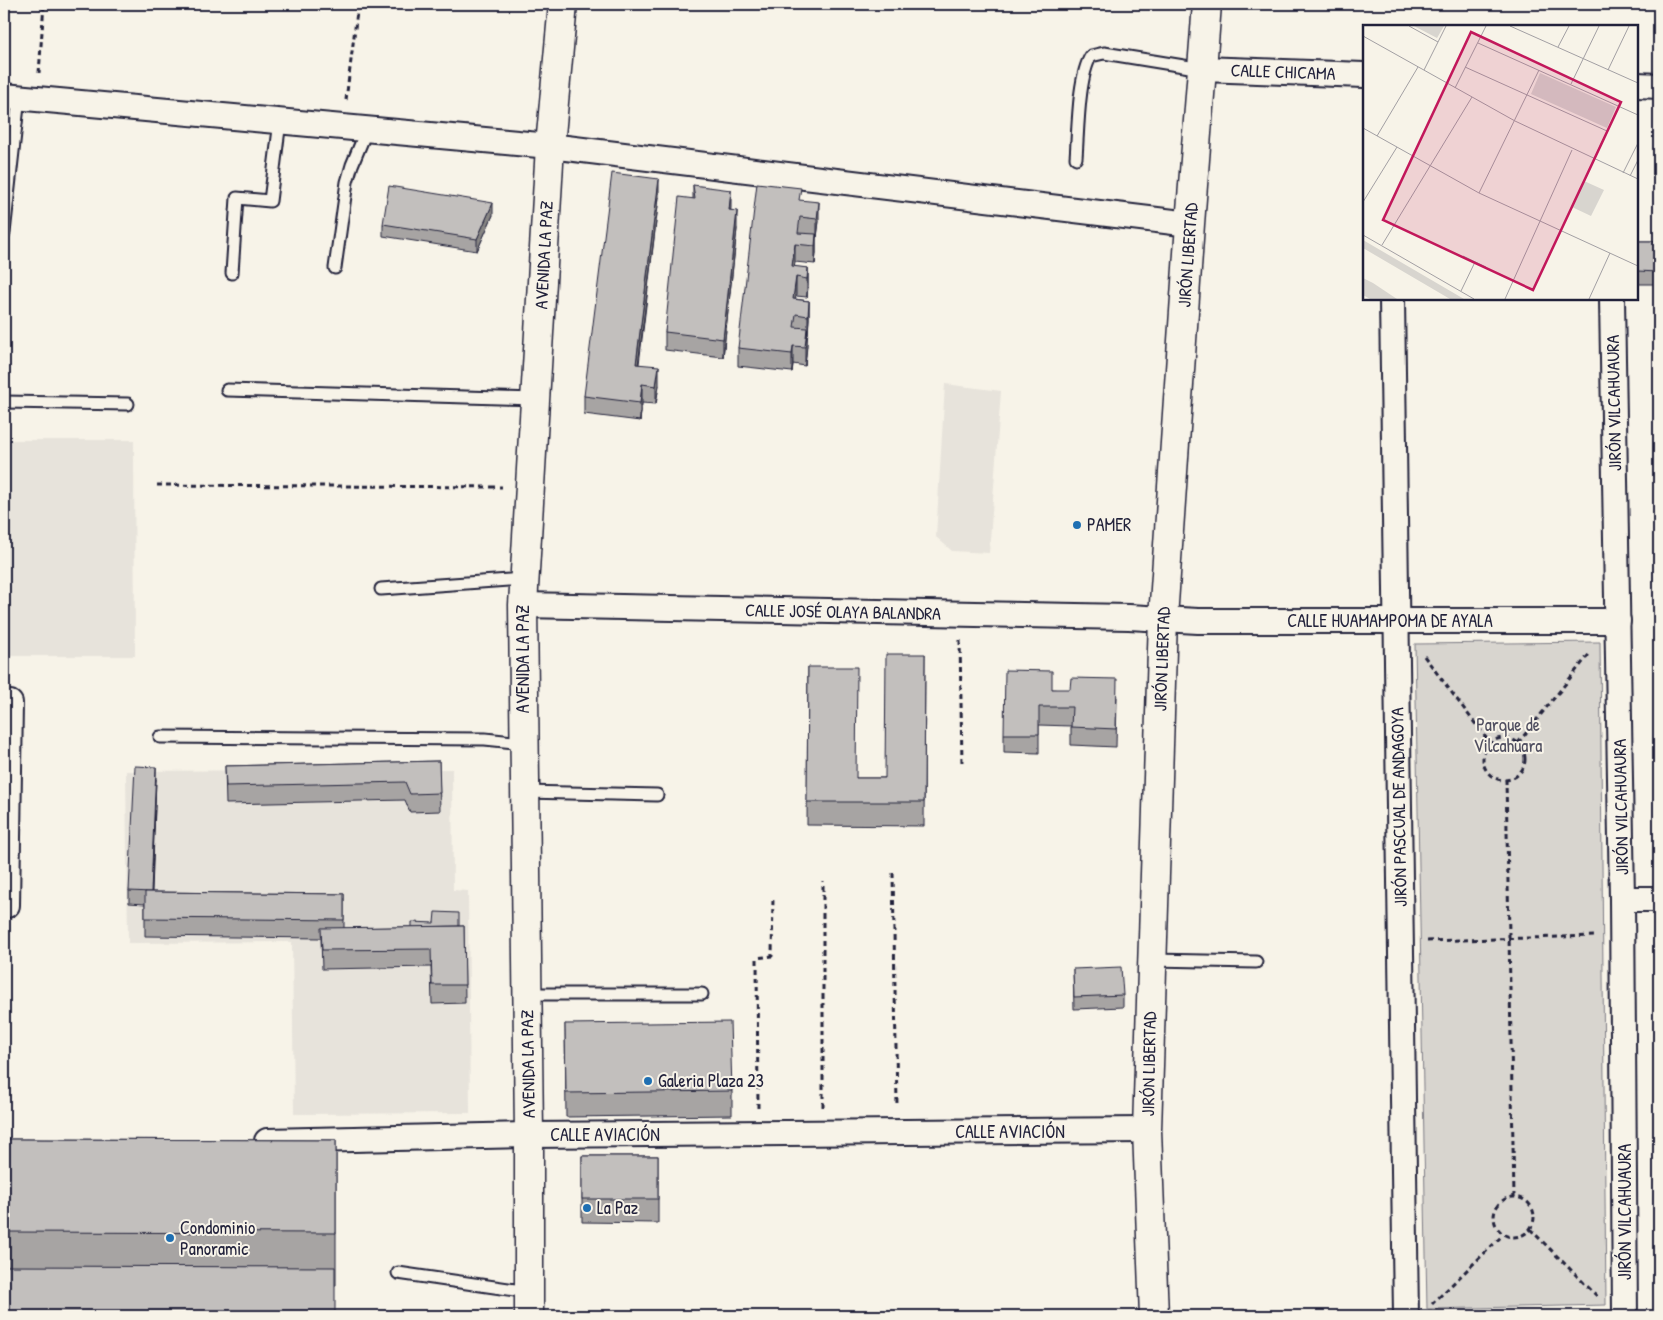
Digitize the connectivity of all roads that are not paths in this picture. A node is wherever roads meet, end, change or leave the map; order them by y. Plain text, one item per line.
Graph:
1 (563, 4) edge
2 (1208, 4) edge
3 (1202, 69) junction
4 (1363, 74) edge
5 (1638, 85) edge
6 (1659, 86) edge
7 (20, 97) edge
8 (280, 121) junction
9 (366, 129) junction
10 (550, 146) junction
11 (1076, 158) dead end
12 (1190, 224) junction
13 (4, 233) edge
14 (335, 268) dead end
15 (232, 273) dead end
16 (1392, 300) edge
17 (1612, 300) edge
18 (227, 390) dead end
19 (535, 399) junction
20 (4, 402) edge
21 (128, 404) dead end
22 (381, 589) dead end
23 (523, 592) junction
24 (1163, 618) junction
25 (1397, 624) junction
26 (1618, 625) junction
27 (10, 703) dead end
28 (160, 737) dead end
29 (524, 742) junction
30 (525, 792) junction
31 (657, 795) dead end
32 (6, 802) edge
33 (1659, 899) edge
34 (1622, 900) junction
35 (7, 905) dead end
36 (1152, 960) junction
37 (1256, 962) dead end
38 (527, 994) junction
39 (702, 994) dead end
40 (1147, 1130) junction
41 (529, 1135) junction
42 (250, 1141) edge
43 (398, 1273) dead end
44 (529, 1304) edge
45 (1416, 1313) edge
46 (1154, 1316) edge
47 (1625, 1316) edge

1 - 10 street, AVENIDA LA PAZ
2 - 3 street, JIRÓN LIBERTAD
3 - 4 street, CALLE CHICAMA
3 - 11 lane
3 - 12 street, JIRÓN LIBERTAD
5 - 6 street
7 - 8 street
7 - 13 lane
8 - 9 street
8 - 15 lane
9 - 10 street
9 - 14 lane
10 - 12 street
10 - 19 street, AVENIDA LA PAZ
12 - 24 street, JIRÓN LIBERTAD
16 - 25 street, JIRÓN PASCUAL DE ANDAGOYA
17 - 26 street, JIRÓN VILCAHUAURA
18 - 19 lane
19 - 23 street, AVENIDA LA PAZ
20 - 21 lane
22 - 23 lane
23 - 24 street, CALLE JOSÉ OLAYA BALANDRA
23 - 29 street, AVENIDA LA PAZ
24 - 25 street, CALLE HUAMAMPOMA DE AYALA
24 - 36 street, JIRÓN LIBERTAD
25 - 26 street, CALLE HUAMAMPOMA DE AYALA
25 - 45 street, JIRÓN PASCUAL DE ANDAGOYA
26 - 34 street, JIRÓN VILCAHUAURA
27 - 32 street
28 - 29 lane
29 - 30 street, AVENIDA LA PAZ
30 - 31 lane
30 - 38 street, AVENIDA LA PAZ
32 - 35 street
33 - 34 street
34 - 47 street, JIRÓN VILCAHUAURA
36 - 37 lane
36 - 40 street, JIRÓN LIBERTAD
38 - 39 lane
38 - 41 street, AVENIDA LA PAZ
40 - 41 street, CALLE AVIACIÓN
40 - 46 street, JIRÓN LIBERTAD
41 - 42 street, CALLE AVIACIÓN
41 - 44 street, AVENIDA LA PAZ
43 - 44 lane

